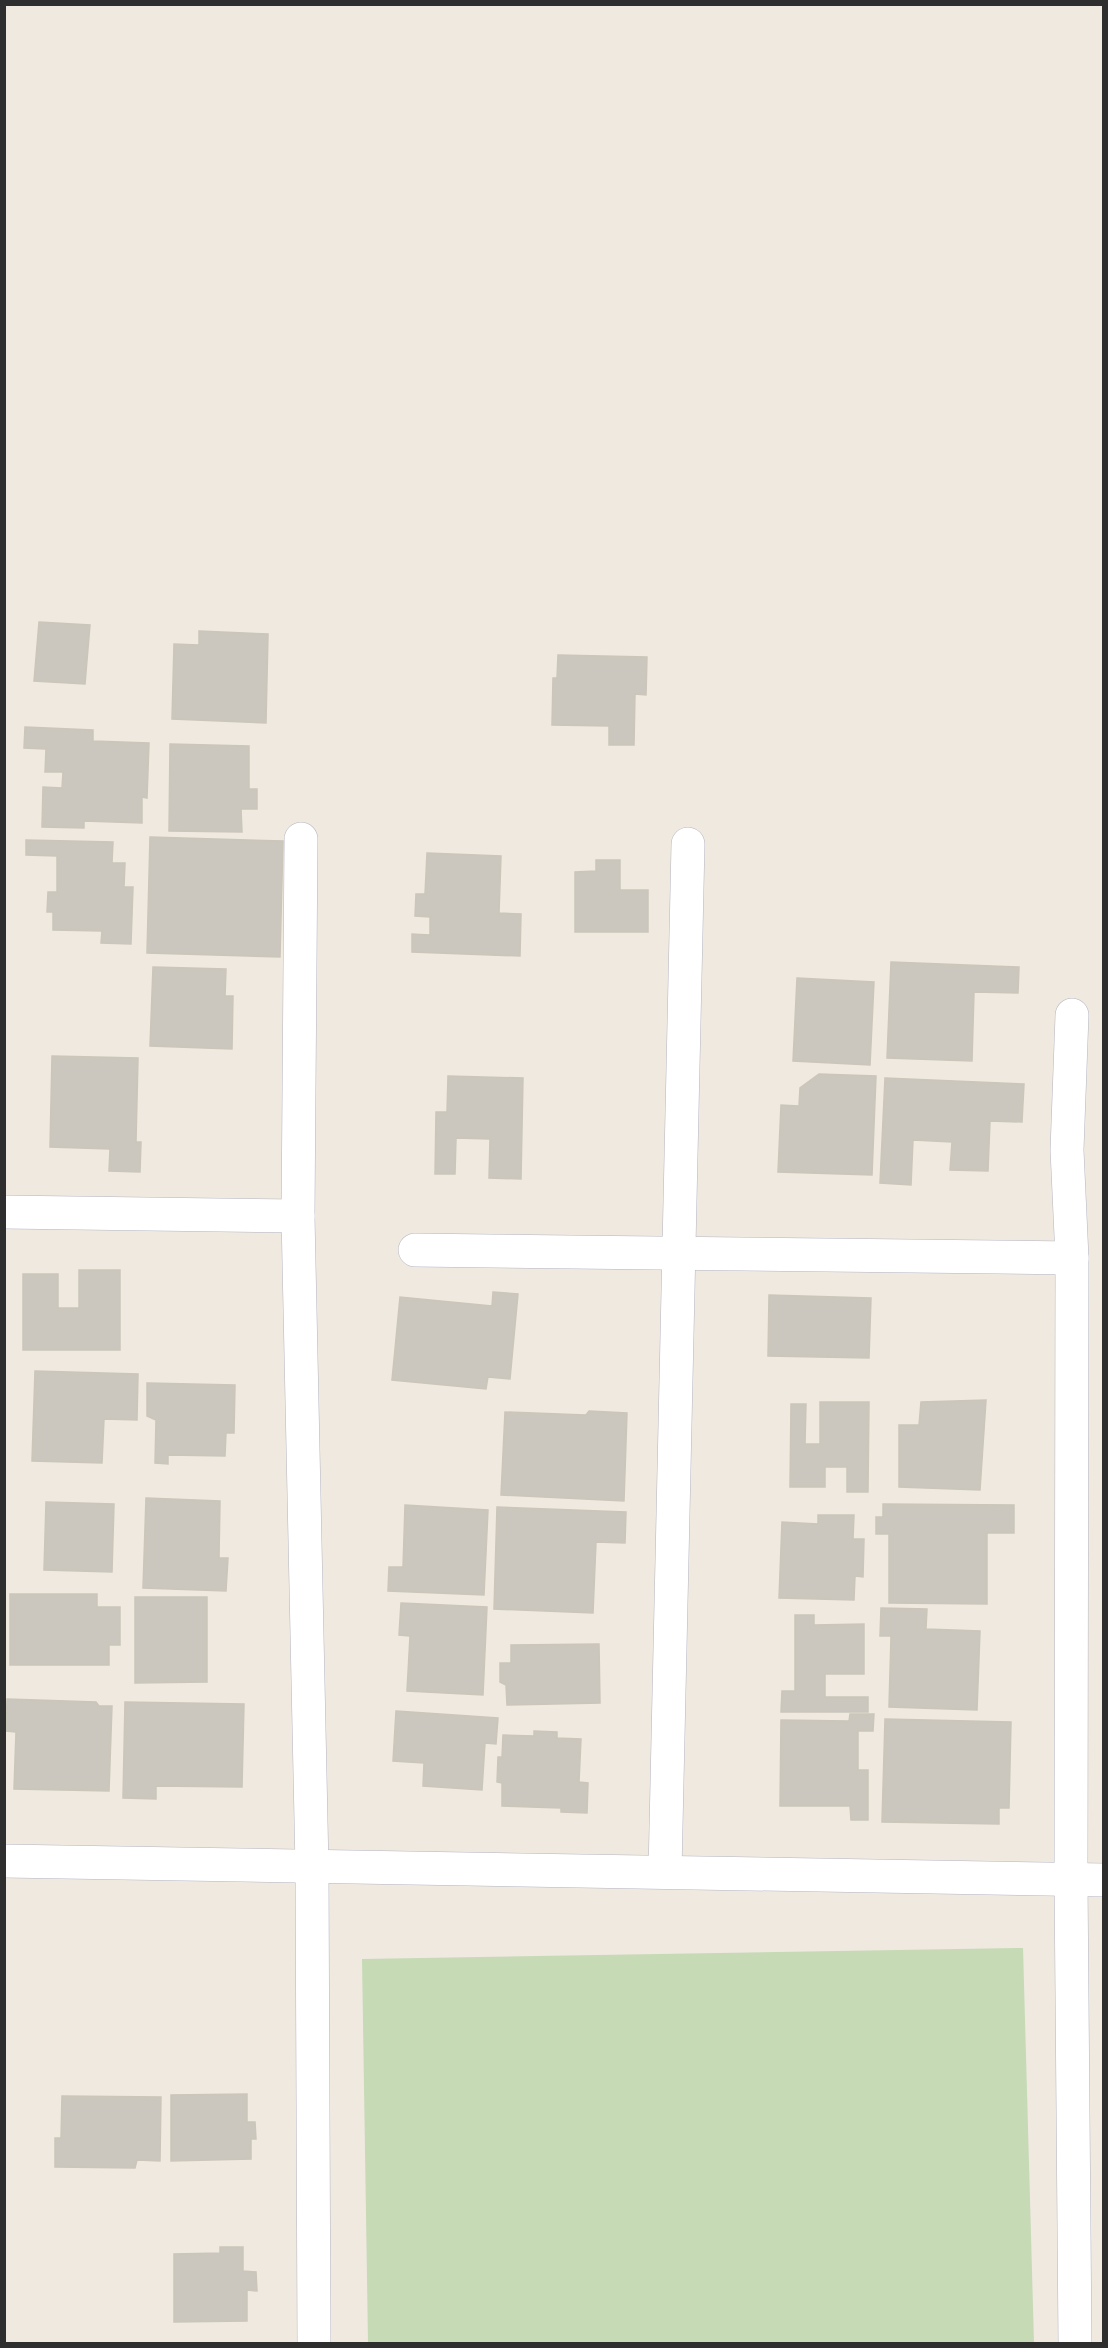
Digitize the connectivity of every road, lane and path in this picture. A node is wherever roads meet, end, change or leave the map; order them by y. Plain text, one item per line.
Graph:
1 (301, 839) dead end
2 (688, 844) dead end
3 (1072, 1015) dead end
4 (4, 1212) edge
5 (298, 1216) junction
6 (415, 1250) dead end
7 (680, 1255) junction
8 (1072, 1258) junction
9 (4, 1861) edge
10 (312, 1867) junction
11 (665, 1872) junction
12 (1071, 1880) junction
13 (1104, 1880) edge
14 (314, 2343) edge
15 (1075, 2343) edge

1 - 5 street
2 - 7 street
3 - 8 street
4 - 5 street
5 - 10 street
6 - 7 street
7 - 8 street
7 - 11 street
8 - 12 street
9 - 10 street
10 - 11 street
10 - 14 street
11 - 12 street
12 - 13 street
12 - 15 street

